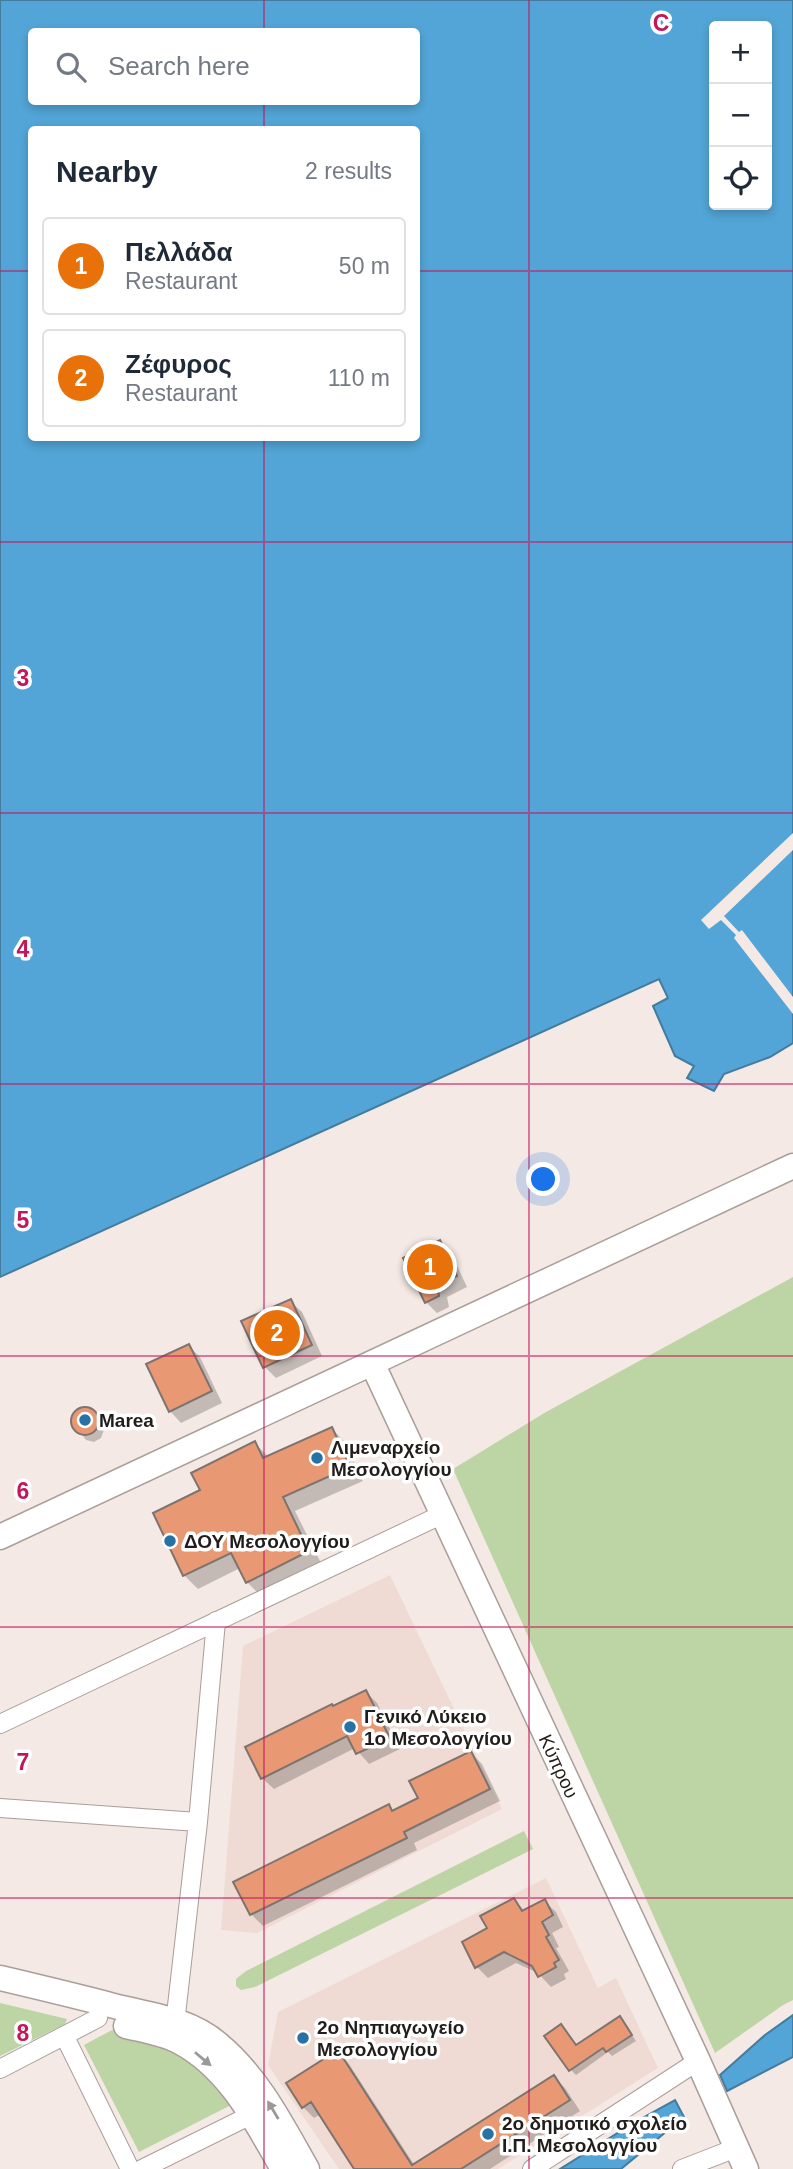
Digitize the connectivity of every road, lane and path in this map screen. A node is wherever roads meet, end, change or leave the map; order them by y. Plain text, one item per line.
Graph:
1 (793, 1166) edge
2 (372, 1363) junction
3 (441, 1515) junction
4 (0, 1537) edge
5 (216, 1621) junction
6 (0, 1724) edge
7 (0, 1808) edge
8 (198, 1822) junction
9 (0, 1978) edge
10 (0, 1994) edge
11 (98, 2018) junction
12 (175, 2030) junction
13 (65, 2037) junction
14 (698, 2061) junction
15 (0, 2070) edge
16 (251, 2115) junction
17 (741, 2158) edge
18 (130, 2169) edge
19 (142, 2169) edge
20 (283, 2169) edge
21 (307, 2169) edge
22 (532, 2169) edge
23 (682, 2169) edge

1 - 2 main road
2 - 3 main road, Κύπρου
2 - 4 main road
3 - 5 street
3 - 14 main road, Κύπρου
5 - 6 street
5 - 8 street
7 - 8 street
8 - 12 street
9 - 12 main road
10 - 11 main road
11 - 12 main road
11 - 13 street
12 -> 16 main road
21 -> 12 main road
13 - 15 street
13 - 18 street
14 - 17 main road, Κύπρου
14 - 22 street
16 - 19 street
16 - 20 main road
17 - 23 street

